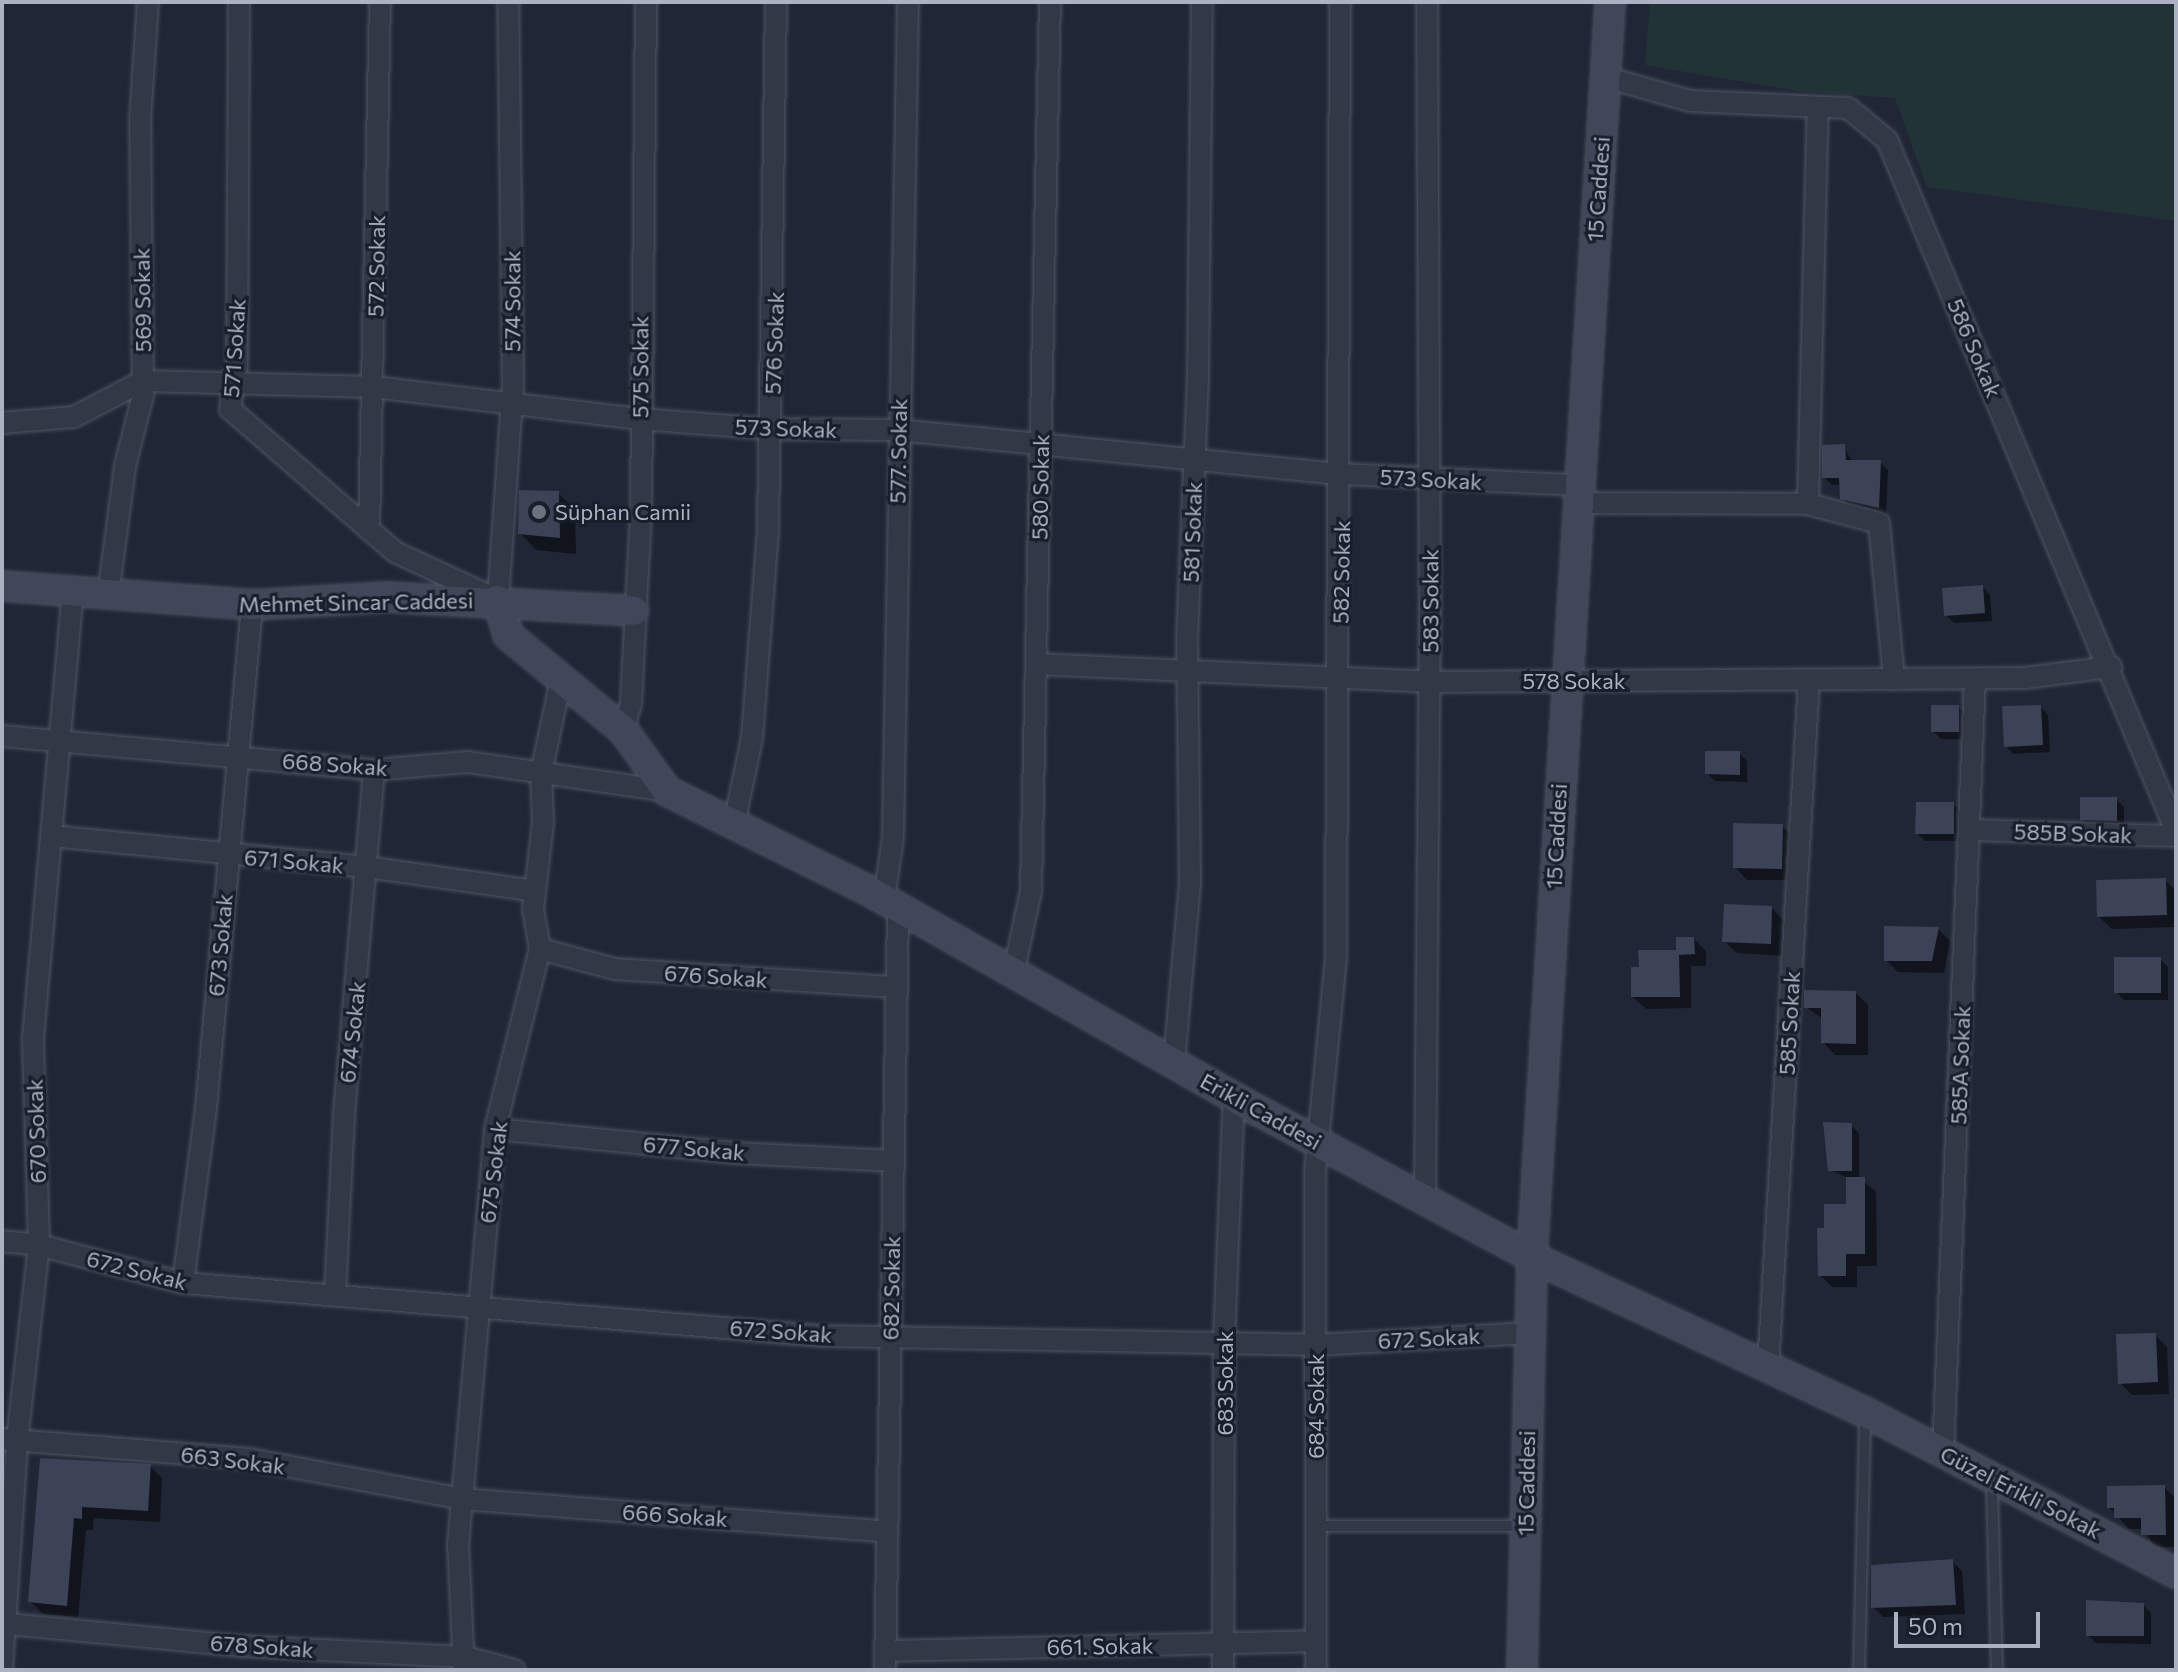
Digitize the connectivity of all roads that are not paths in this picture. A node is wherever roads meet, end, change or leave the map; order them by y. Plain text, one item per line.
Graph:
1 (148, 2) edge
2 (239, 2) edge
3 (380, 2) edge
4 (508, 2) edge
5 (646, 2) edge
6 (776, 2) edge
7 (908, 2) edge
8 (1050, 2) edge
9 (1202, 2) edge
10 (1340, 2) edge
11 (1427, 2) edge
12 (1610, 2) edge
13 (1605, 77) junction
14 (1818, 107) junction
15 (143, 381) junction
16 (234, 383) junction
17 (374, 387) junction
18 (512, 402) junction
19 (640, 419) junction
20 (2, 423) edge
21 (771, 429) junction
22 (898, 430) junction
23 (1041, 444) junction
24 (1195, 456) junction
25 (1341, 474) junction
26 (1429, 479) junction
27 (1578, 494) junction
28 (1808, 504) junction
29 (369, 530) junction
30 (2, 586) edge
31 (73, 594) junction
32 (108, 596) junction
33 (498, 600) junction
34 (252, 605) junction
35 (634, 611) junction
36 (1036, 664) junction
37 (2111, 667) junction
38 (1187, 674) junction
39 (1894, 679) junction
40 (1975, 679) junction
41 (561, 680) junction
42 (1340, 680) junction
43 (1809, 680) junction
44 (1429, 682) junction
45 (1566, 682) junction
46 (623, 730) junction
47 (2, 736) edge
48 (60, 743) junction
49 (236, 756) junction
50 (374, 770) junction
51 (541, 773) junction
52 (667, 791) junction
53 (734, 824) junction
54 (1970, 830) junction
55 (2176, 834) edge
56 (51, 836) junction
57 (228, 856) junction
58 (367, 867) junction
59 (535, 891) junction
60 (891, 903) junction
61 (540, 949) junction
62 (1014, 970) junction
63 (895, 987) junction
64 (1174, 1062) junction
65 (1234, 1097) junction
66 (495, 1129) junction
67 (1316, 1142) junction
68 (893, 1161) junction
69 (1425, 1200) junction
70 (2, 1241) edge
71 (39, 1245) junction
72 (1532, 1257) junction
73 (183, 1283) junction
74 (335, 1294) junction
75 (479, 1307) junction
76 (1530, 1333) junction
77 (889, 1336) junction
78 (1224, 1341) junction
79 (1316, 1345) junction
80 (1768, 1367) junction
81 (1865, 1412) junction
82 (9, 1440) edge
83 (1943, 1452) junction
84 (1992, 1477) junction
85 (462, 1499) junction
86 (1315, 1526) junction
87 (1525, 1526) junction
88 (888, 1532) junction
89 (2176, 1573) edge
90 (8, 1624) junction
91 (1314, 1641) junction
92 (1224, 1645) junction
93 (886, 1661) edge
94 (464, 1664) edge
95 (2, 1669) edge
96 (514, 1670) edge
97 (1223, 1670) edge
98 (1316, 1670) edge
99 (1522, 1670) edge
100 (1859, 1670) edge
101 (1997, 1670) edge

1 - 15 street, 569 Sokak
2 - 16 street, 571 Sokak
3 - 17 street, 572 Sokak
4 - 18 street, 574 Sokak
5 - 19 street, 575 Sokak
6 - 21 street, 576 Sokak
7 - 22 street, 577. Sokak
8 - 23 street, 580 Sokak
9 - 24 street, 581 Sokak
10 - 25 street, 582 Sokak
11 - 26 street, 583 Sokak
12 - 13 street, 15 Caddesi
13 - 14 street, 586 Sokak
13 - 27 street, 15 Caddesi
14 - 28 street
14 - 37 street, 586 Sokak
15 - 16 street, 573 Sokak
15 - 20 street, 573 Sokak
15 - 32 street, 569 Sokak
16 - 17 street, 573 Sokak
16 - 29 street, 571 Sokak
17 - 18 street, 573 Sokak
17 - 29 street, 572 Sokak
18 - 19 street, 573 Sokak
18 - 33 street, 574 Sokak
19 - 21 street, 573 Sokak
19 - 35 street, 575 Sokak
21 - 22 street, 573 Sokak
21 - 53 street, 576 Sokak
22 - 23 street, 573 Sokak
22 - 60 street, 577. Sokak
23 - 24 street, 573 Sokak
23 - 36 street, 580 Sokak
24 - 25 street, 573 Sokak
24 - 38 street, 581 Sokak
25 - 26 street, 573 Sokak
25 - 42 street, 582 Sokak
26 - 27 street, 573 Sokak
26 - 44 street, 583 Sokak
27 - 28 street, 573 Sokak
27 - 45 street, 15 Caddesi
28 - 39 street, 573 Sokak
29 - 33 street, 571 Sokak
30 - 31 street, Mehmet Sincar Caddesi
31 - 32 street, Mehmet Sincar Caddesi
31 - 48 street, 670 Sokak
32 - 34 street, Mehmet Sincar Caddesi
33 - 34 street, Mehmet Sincar Caddesi
33 - 35 street
33 - 41 street, Mehmet Sincar Caddesi
34 - 49 street, 673 Sokak
35 - 46 street, 575 Sokak
36 - 38 street, 578 Sokak
36 - 62 street, 580 Sokak
37 - 40 street, 578 Sokak
37 - 55 street, 586 Sokak
38 - 42 street, 578 Sokak
38 - 64 street, 581 Sokak
39 - 40 street, 578 Sokak
39 - 43 street, 578 Sokak
40 - 54 street, 585A Sokak
41 - 46 street, Mehmet Sincar Caddesi
41 - 51 street, 675 Sokak
42 - 44 street, 578 Sokak
42 - 67 street, 582 Sokak
43 - 45 street, 578 Sokak
43 - 80 street, 585 Sokak
44 - 45 street, 578 Sokak
44 - 69 street, 583 Sokak
45 - 72 street, 15 Caddesi
46 - 52 street, Mehmet Sincar Caddesi
47 - 48 street, 668 Sokak
48 - 49 street, 668 Sokak
48 - 56 street, 670 Sokak
49 - 50 street, 668 Sokak
49 - 57 street, 673 Sokak
50 - 51 street, 668 Sokak
50 - 58 street, 674 Sokak
51 - 52 street, 668 Sokak
51 - 59 street, 675 Sokak
52 - 53 street, Erikli Caddesi
53 - 60 street, Erikli Caddesi
54 - 55 street, 585B Sokak
54 - 83 street, 585A Sokak
56 - 57 street, 671 Sokak
56 - 71 street, 670 Sokak
57 - 58 street, 671 Sokak
57 - 73 street, 673 Sokak
58 - 59 street, 671 Sokak
58 - 74 street, 674 Sokak
59 - 61 street, 675 Sokak
60 - 62 street, Erikli Caddesi
60 - 63 street, 682 Sokak
61 - 63 street, 676 Sokak
61 - 66 street, 675 Sokak
62 - 64 street, Erikli Caddesi
63 - 68 street, 682 Sokak
64 - 65 street, Erikli Caddesi
65 - 67 street, Erikli Caddesi
65 - 78 street, 683 Sokak
66 - 68 street, 677 Sokak
66 - 75 street, 675 Sokak
67 - 69 street, Erikli Caddesi
67 - 79 street, 684 Sokak
68 - 77 street, 682 Sokak
69 - 72 street, Erikli Caddesi
70 - 71 street, 672 Sokak
71 - 73 street, 672 Sokak
71 - 82 street, 670 Sokak
72 - 76 street, 15 Caddesi
72 - 80 street, Erikli Caddesi
73 - 74 street, 672 Sokak
74 - 75 street, 672 Sokak
75 - 77 street, 672 Sokak
75 - 85 street, 675 Sokak
76 - 79 street, 672 Sokak
76 - 87 street, 15 Caddesi
77 - 78 street, 672 Sokak
77 - 88 street, 682 Sokak
78 - 79 street, 672 Sokak
78 - 92 street, 683 Sokak
79 - 86 street, 684 Sokak
80 - 81 street, Erikli Caddesi
81 - 83 street, Güzel Erikli Sokak
81 - 100 lane
82 - 85 street, 663 Sokak
82 - 90 street, 670 Sokak
83 - 84 street, Güzel Erikli Sokak
84 - 89 street, Güzel Erikli Sokak
84 - 101 lane
85 - 88 street, 666 Sokak
85 - 94 street, 675 Sokak
86 - 87 lane
86 - 91 street, 684 Sokak
87 - 99 street, 15 Caddesi
88 - 93 street, 682 Sokak
90 - 94 street, 678 Sokak
90 - 95 street, 670 Sokak
91 - 92 street, 661. Sokak
91 - 98 street, 684 Sokak
92 - 93 street, 661. Sokak
92 - 97 street, 683 Sokak
94 - 96 street, 678 Sokak

